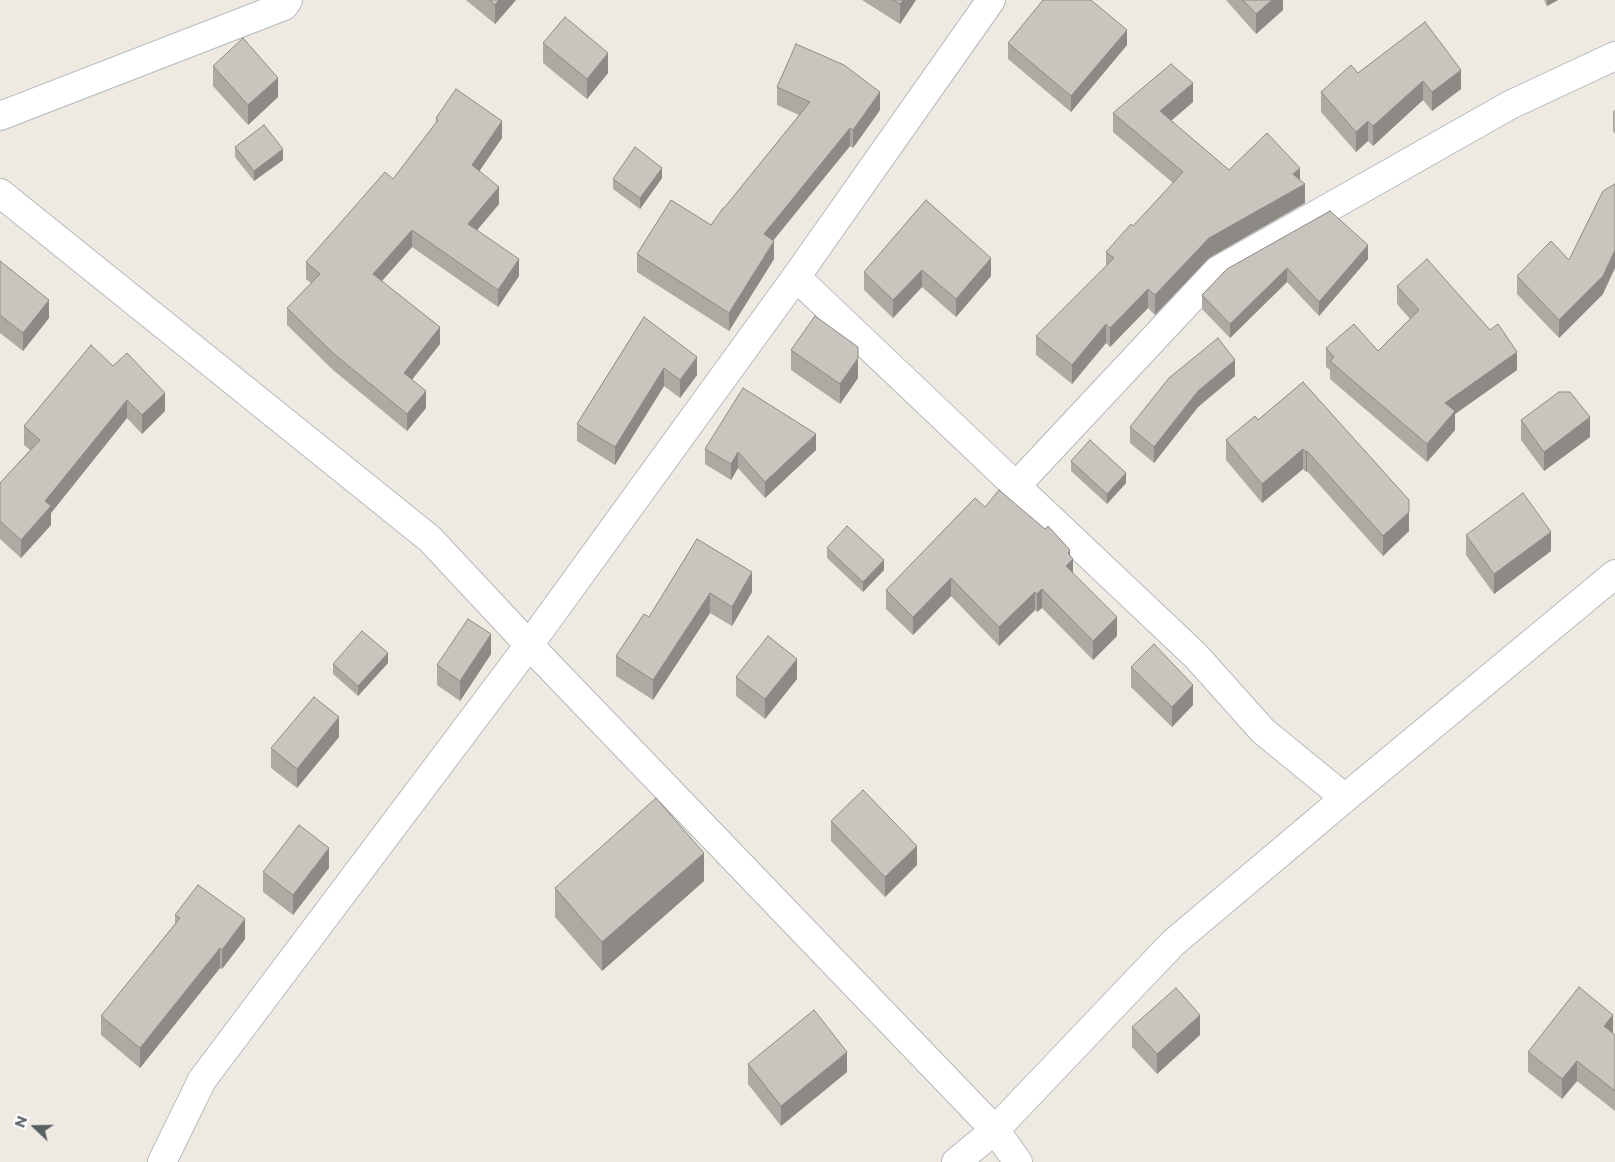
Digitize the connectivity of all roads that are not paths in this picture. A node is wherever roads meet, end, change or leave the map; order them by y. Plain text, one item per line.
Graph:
1 (288, 0) edge
2 (991, 0) edge
3 (1615, 56) edge
4 (0, 116) edge
5 (2, 199) edge
6 (796, 277) junction
7 (1016, 486) junction
8 (1615, 574) edge
9 (529, 645) junction
10 (1345, 798) junction
11 (994, 1130) junction
12 (162, 1162) edge
13 (956, 1162) edge
14 (1018, 1162) edge

1 - 4 street
2 - 6 street
3 - 7 street
5 - 9 street
6 - 7 street
6 - 9 street
7 - 10 street
8 - 10 street
9 - 11 street
9 - 12 street
10 - 11 street
11 - 13 street
11 - 14 street

